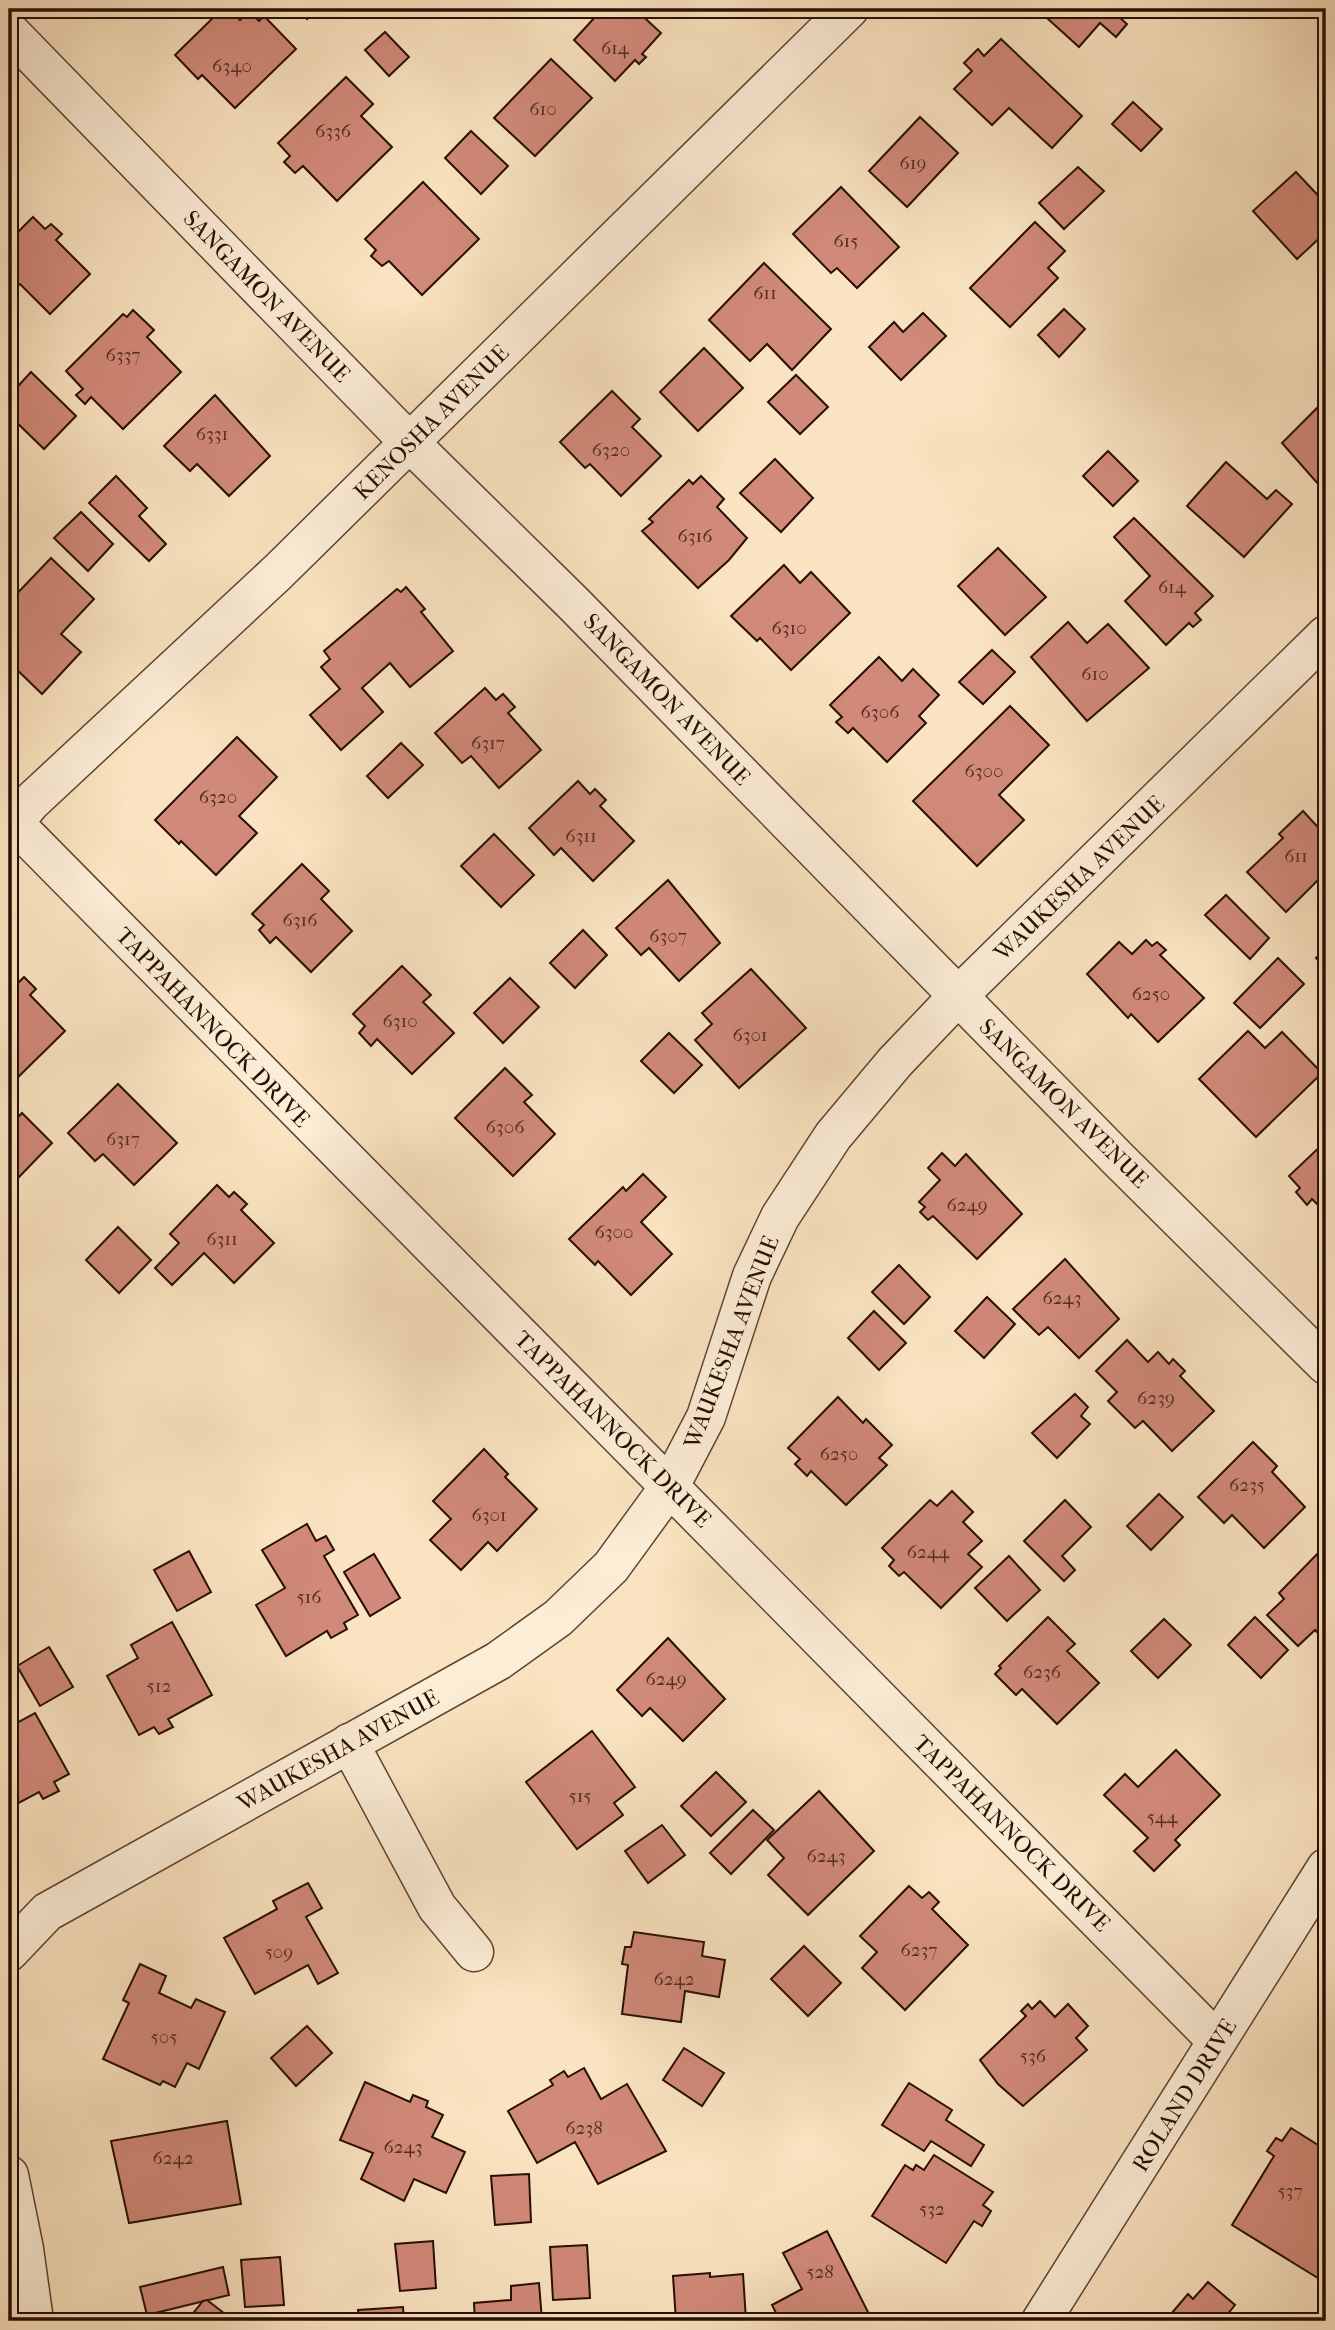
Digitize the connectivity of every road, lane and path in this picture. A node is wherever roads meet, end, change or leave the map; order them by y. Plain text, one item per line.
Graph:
1 (849, 9) edge
2 (9, 31) edge
3 (410, 443) junction
4 (1326, 635) edge
5 (10, 823) edge
6 (958, 996) junction
7 (1326, 1365) edge
8 (670, 1486) junction
9 (349, 1743) junction
10 (1326, 1868) edge
11 (9, 1952) edge
12 (474, 1952) dead end
13 (1217, 2041) junction
14 (9, 2175) edge
15 (34, 2321) edge
16 (1041, 2321) edge

1 - 3 street, KENOSHA AVENUE
2 - 3 street, SANGAMON AVENUE
3 - 5 street, KENOSHA AVENUE
3 - 6 street, SANGAMON AVENUE
4 - 6 street, WAUKESHA AVENUE
5 - 8 street, TAPPAHANNOCK DRIVE
6 - 7 street, SANGAMON AVENUE
6 - 8 street, WAUKESHA AVENUE
8 - 9 street, WAUKESHA AVENUE
8 - 13 street, TAPPAHANNOCK DRIVE
9 - 11 street, WAUKESHA AVENUE
9 - 12 street
10 - 13 street, ROLAND DRIVE
13 - 16 street, ROLAND DRIVE
14 - 15 street

